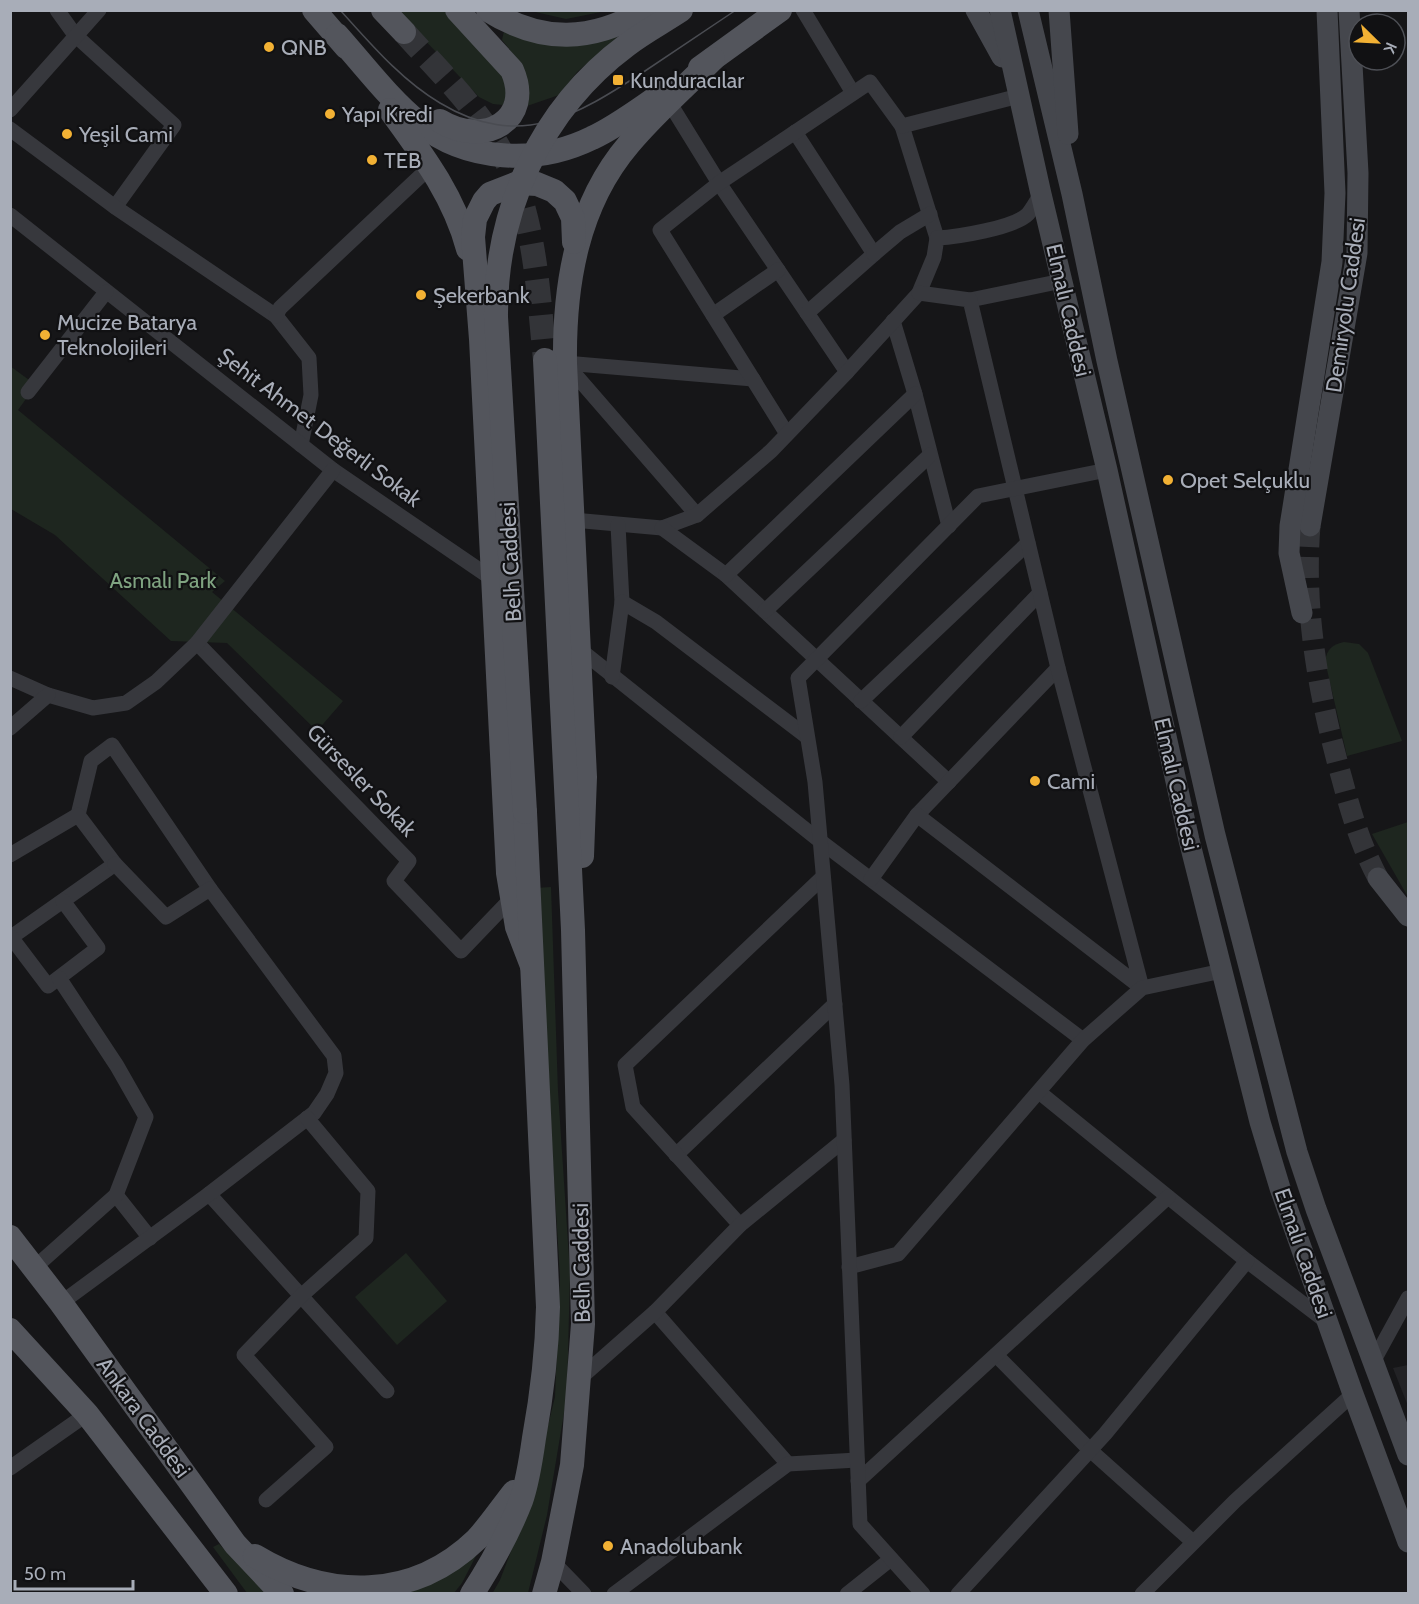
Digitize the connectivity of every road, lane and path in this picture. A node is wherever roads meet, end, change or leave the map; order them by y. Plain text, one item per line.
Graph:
1 (57, 10) edge
2 (99, 10) edge
3 (314, 10) edge
4 (383, 10) edge
5 (457, 10) edge
6 (488, 10) edge
7 (646, 10) edge
8 (681, 10) edge
9 (780, 10) edge
10 (803, 10) edge
11 (976, 10) edge
12 (1000, 10) edge
13 (1028, 10) edge
14 (1059, 10) edge
15 (1327, 10) edge
16 (1349, 10) edge
17 (404, 32) tunnel mouth
18 (75, 35) junction
19 (337, 35) junction
20 (713, 59) junction
21 (853, 93) junction
22 (1019, 96) junction
23 (669, 102) junction
24 (10, 111) edge
25 (902, 126) junction
26 (10, 129) edge
27 (795, 132) junction
28 (430, 167) junction
29 (719, 183) junction
30 (1041, 194) junction
31 (1072, 194) junction
32 (115, 207) junction
33 (930, 214) junction
34 (10, 215) edge
35 (937, 238) junction
36 (574, 252) junction
37 (874, 254) junction
38 (778, 270) junction
39 (476, 279) junction
40 (1062, 281) junction
41 (106, 292) junction
42 (919, 293) junction
43 (970, 300) junction
44 (807, 313) junction
45 (713, 315) junction
46 (276, 316) junction
47 (893, 321) junction
48 (555, 361) junction
49 (847, 372) junction
50 (753, 379) junction
51 (28, 392) dead end
52 (915, 394) junction
53 (787, 434) junction
54 (301, 445) junction
55 (930, 455) junction
56 (333, 470) junction
57 (1107, 470) junction
58 (1015, 489) junction
59 (697, 515) junction
60 (573, 520) junction
61 (618, 525) junction
62 (949, 526) junction
63 (1310, 526) tunnel mouth
64 (662, 528) junction
65 (1028, 543) junction
66 (726, 575) junction
67 (494, 580) junction
68 (1040, 593) junction
69 (622, 602) junction
70 (765, 611) junction
71 (1302, 613) dead end
72 (197, 642) junction
73 (578, 648) junction
74 (816, 660) junction
75 (1058, 668) junction
76 (612, 677) junction
77 (10, 678) edge
78 (48, 694) junction
79 (861, 701) junction
80 (10, 728) edge
81 (806, 736) junction
82 (901, 737) junction
83 (949, 782) junction
84 (78, 815) junction
85 (917, 815) junction
86 (820, 841) junction
87 (10, 855) edge
88 (115, 864) junction
89 (824, 877) junction
90 (1377, 878) tunnel mouth
91 (871, 879) junction
92 (210, 889) junction
93 (511, 899) junction
94 (63, 901) junction
95 (1408, 916) edge
96 (573, 930) junction
97 (11, 938) edge
98 (532, 966) junction
99 (1222, 971) junction
100 (59, 978) junction
101 (1142, 988) junction
102 (835, 1004) junction
103 (1083, 1040) junction
104 (1039, 1092) junction
105 (307, 1118) junction
106 (844, 1140) junction
107 (676, 1155) junction
108 (209, 1194) junction
109 (116, 1195) junction
110 (1168, 1197) junction
111 (740, 1225) junction
112 (10, 1237) edge
113 (150, 1238) junction
114 (1247, 1261) junction
115 (849, 1267) junction
116 (34, 1268) junction
117 (301, 1296) junction
118 (1408, 1298) edge
119 (61, 1303) junction
120 (655, 1312) junction
121 (1328, 1322) junction
122 (10, 1330) edge
123 (996, 1355) junction
124 (1373, 1362) junction
125 (579, 1379) junction
126 (387, 1391) dead end
127 (1353, 1394) junction
128 (87, 1414) junction
129 (1090, 1450) junction
130 (1408, 1455) edge
131 (857, 1460) junction
132 (788, 1464) junction
133 (10, 1468) edge
134 (529, 1468) junction
135 (858, 1481) junction
136 (266, 1500) dead end
137 (1193, 1542) junction
138 (1408, 1542) edge
139 (235, 1544) junction
140 (891, 1559) junction
141 (553, 1562) junction
142 (224, 1592) edge
143 (545, 1592) edge
144 (282, 1593) edge
145 (472, 1593) edge
146 (584, 1593) edge
147 (614, 1593) edge
148 (847, 1593) edge
149 (922, 1593) edge
150 (957, 1593) edge
151 (1142, 1593) edge

1 - 18 street
2 - 18 street
3 - 19 main road
4 - 17 main road
5 - 19 main road
6 - 7 main road
8 - 98 main road, Belh Caddesi, bridge
9 - 20 main road
10 - 21 street
11 - 22 main road
12 - 22 main road, Elmalı Caddesi
13 - 31 main road, Elmalı Caddesi
14 - 31 main road
15 - 71 main road
16 - 63 main road, Demiryolu Caddesi
18 - 24 street
18 - 32 street
19 - 20 main road
19 - 28 main road
20 - 23 main road
21 - 25 street
21 - 27 street
22 - 25 street
22 - 30 main road, Elmalı Caddesi
23 - 29 street
23 - 36 main road
25 - 33 street
26 - 32 street
27 - 29 street
27 - 37 street
28 - 39 main road
28 - 46 street
29 - 38 street
29 - 45 street
30 - 35 street
30 - 40 main road, Elmalı Caddesi
31 - 124 main road, Elmalı Caddesi
32 - 46 street
33 - 35 street
33 - 37 street
34 - 41 street, Şehit Ahmet Değerli Sokak
35 - 42 street
36 - 39 main road
36 - 48 main road, Belh Caddesi
37 - 44 street
38 - 44 street
38 - 45 street
39 - 67 main road, Belh Caddesi
40 - 43 street
40 - 57 main road, Elmalı Caddesi
41 - 51 street
41 - 54 street, Şehit Ahmet Değerli Sokak
42 - 43 street
42 - 47 street
43 - 58 street
44 - 49 street
45 - 50 street
46 - 54 street
47 - 49 street
47 - 52 street
48 - 50 street
48 - 59 street
48 - 60 main road, Belh Caddesi
48 - 96 main road, Belh Caddesi
49 - 53 street
50 - 53 street
52 - 55 street
52 - 66 street
53 - 59 street
54 - 56 street, Şehit Ahmet Değerli Sokak
55 - 62 street
55 - 70 street
56 - 67 street, Şehit Ahmet Değerli Sokak
56 - 72 street
57 - 58 street
57 - 99 main road, Elmalı Caddesi
58 - 62 street
58 - 65 street
59 - 64 street
60 - 61 street
60 - 73 main road, Belh Caddesi
61 - 64 street
61 - 69 street
62 - 74 street
64 - 66 street
65 - 68 street
65 - 79 street
66 - 70 street
67 - 93 main road, Belh Caddesi
68 - 75 street
68 - 82 street
69 - 76 street
69 - 81 street
70 - 74 street
72 - 78 street
72 - 93 street, Gürsesler Sokak
73 - 76 street
73 - 96 main road, Belh Caddesi
74 - 79 street
74 - 81 street
75 - 83 street
75 - 101 street
76 - 86 street
77 - 78 street
78 - 80 street
79 - 82 street
81 - 86 street
82 - 83 street
83 - 85 street
84 - 87 street
84 - 88 street
84 - 92 street
85 - 91 street
85 - 101 street
86 - 89 street
86 - 91 street
88 - 92 street
88 - 94 street
89 - 102 street
89 - 107 street
90 - 95 main road
91 - 103 street
92 - 105 street
93 - 98 main road, Belh Caddesi
94 - 97 street
94 - 100 street
96 - 125 main road, Belh Caddesi
97 - 100 street
98 - 134 main road, Belh Caddesi
99 - 101 street
99 - 121 main road, Elmalı Caddesi
100 - 109 street
101 - 103 street
102 - 106 street
102 - 107 street
103 - 104 street
104 - 110 street
104 - 115 street
105 - 108 street
105 - 117 street
106 - 111 street
106 - 115 street
107 - 111 street
108 - 113 street
108 - 117 street
109 - 113 street
109 - 116 street
110 - 114 street
110 - 123 street
111 - 120 street
112 - 116 main road, Ankara Caddesi
113 - 119 street
114 - 121 street
114 - 129 street
115 - 131 street
116 - 119 main road, Ankara Caddesi
117 - 126 street
117 - 136 street
118 - 124 street
119 - 139 main road, Ankara Caddesi
120 - 125 street
120 - 132 street
121 - 127 main road, Elmalı Caddesi
122 - 128 main road, Ankara Caddesi
123 - 129 street
123 - 135 street
124 - 130 main road, Elmalı Caddesi
125 - 141 main road, Belh Caddesi
127 - 137 street
127 - 138 main road, Elmalı Caddesi
128 - 133 street
128 - 142 main road, Ankara Caddesi
129 - 137 street
129 - 150 street
131 - 132 street
131 - 135 street
132 - 147 street
134 - 139 main road
134 - 145 main road, Belh Caddesi
135 - 140 street
137 - 151 street
139 - 144 main road, Ankara Caddesi
140 - 148 street
140 - 149 street
141 - 143 main road, Belh Caddesi
141 - 146 street

